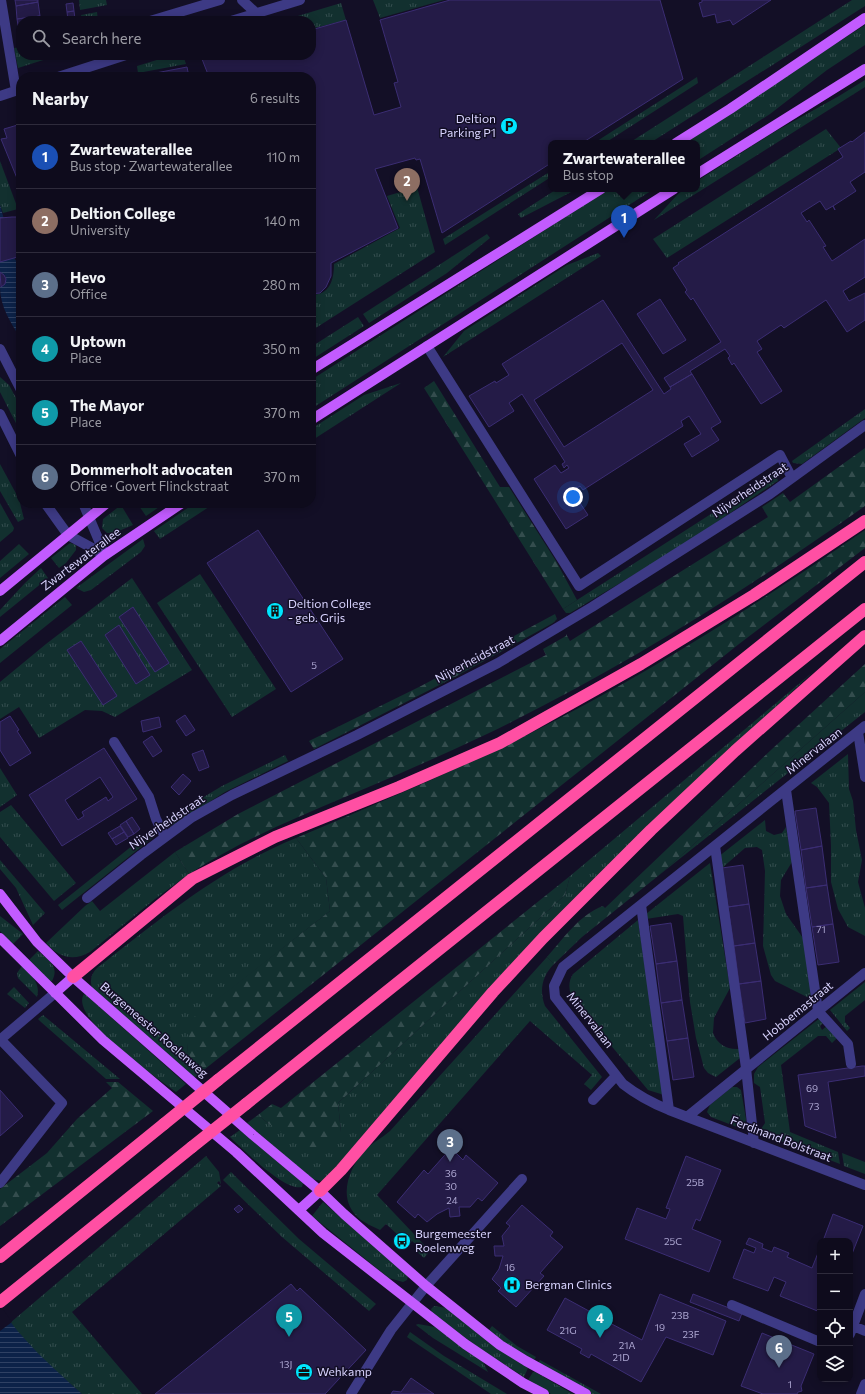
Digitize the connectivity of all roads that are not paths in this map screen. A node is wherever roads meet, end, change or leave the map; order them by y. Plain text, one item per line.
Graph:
1 (1, 0) edge
2 (220, 0) edge
3 (242, 0) edge
4 (300, 0) edge
5 (256, 13) junction
6 (167, 16) edge
7 (247, 16) edge
8 (865, 18) edge
9 (102, 60) edge
10 (865, 69) edge
11 (71, 72) edge
12 (16, 79) edge
13 (16, 91) edge
14 (0, 96) edge
15 (681, 140) edge
16 (700, 172) edge
17 (596, 192) edge
18 (669, 192) edge
19 (427, 346) junction
20 (0, 349) edge
21 (316, 367) edge
22 (16, 380) edge
23 (0, 414) edge
24 (316, 417) edge
25 (865, 425) edge
26 (16, 446) edge
27 (792, 478) junction
28 (50, 508) edge
29 (86, 508) edge
30 (101, 508) edge
31 (175, 508) edge
32 (90, 517) junction
33 (865, 521) edge
34 (68, 534) junction
35 (105, 555) junction
36 (865, 562) edge
37 (0, 590) edge
38 (865, 609) edge
39 (865, 636) edge
40 (0, 641) edge
41 (862, 729) edge
42 (114, 742) dead end
43 (865, 777) edge
44 (786, 790) junction
45 (165, 837) junction
46 (715, 846) junction
47 (0, 894) edge
48 (87, 898) dead end
49 (641, 905) junction
50 (0, 938) edge
51 (865, 973) edge
52 (73, 977) junction
53 (55, 993) junction
54 (818, 1011) junction
55 (0, 1039) edge
56 (851, 1064) dead end
57 (746, 1068) junction
58 (616, 1076) junction
59 (593, 1100) dead end
60 (669, 1110) junction
61 (687, 1117) junction
62 (754, 1143) junction
63 (522, 1179) dead end
64 (0, 1183) edge
65 (865, 1185) edge
66 (320, 1191) junction
67 (299, 1210) junction
68 (0, 1257) edge
69 (426, 1286) junction
70 (865, 1294) edge
71 (0, 1302) edge
72 (412, 1303) junction
73 (732, 1305) dead end
74 (853, 1327) edge
75 (853, 1330) edge
76 (865, 1331) edge
77 (817, 1341) edge
78 (865, 1384) edge
79 (351, 1394) edge
80 (544, 1394) edge
81 (586, 1394) edge
82 (861, 1394) edge

1 - 12 street
2 - 6 street
3 - 5 street
4 - 5 street
5 - 7 street
8 - 15 main road
9 - 11 street
10 - 16 main road
13 - 14 street
17 - 21 main road
18 - 19 main road
19 - 24 main road
19 - 27 street
20 - 22 street
23 - 26 street
25 - 27 street, Nijverheidstraat
27 - 45 street, Nijverheidstraat
28 - 34 street
29 - 32 street
30 - 32 main road
31 - 35 main road, Zwartewaterallee
32 - 34 main road
32 - 35 street
33 - 52 highway
34 - 35 street
34 - 37 main road
35 - 40 main road, Zwartewaterallee
36 - 68 highway, bridge
38 - 71 highway, bridge
39 - 66 highway
41 - 43 street, Minervalaan
41 - 44 street, Minervalaan
42 - 45 street
44 - 46 street, Minervalaan
44 - 54 street, Minervalaan
45 - 48 street, Nijverheidstraat
46 - 49 street, Minervalaan
46 - 57 street
47 - 52 main road, Burgemeester Roelenweg
49 - 58 street, Minervalaan
49 - 60 street
50 - 53 main road
51 - 54 street, Hobbemastraat
52 - 53 main road
52 - 66 main road, Burgemeester Roelenweg
53 - 55 street
53 - 67 main road
54 - 56 street
54 - 57 street, Hobbemastraat
55 - 64 street
57 - 61 street, Hobbemastraat
57 - 62 street
58 - 59 street
58 - 60 street, Minervalaan
60 - 61 street, Minervalaan
61 - 62 street, Ferdinand Bolstraat
62 - 65 street, Ferdinand Bolstraat
63 - 69 street
66 - 67 main road
66 - 69 main road, Burgemeester Roelenweg
67 - 72 main road
69 - 72 street
69 - 81 main road, Burgemeester Roelenweg
70 - 74 street
72 - 79 street
72 - 80 main road
73 - 77 street
75 - 76 street
78 - 82 street

